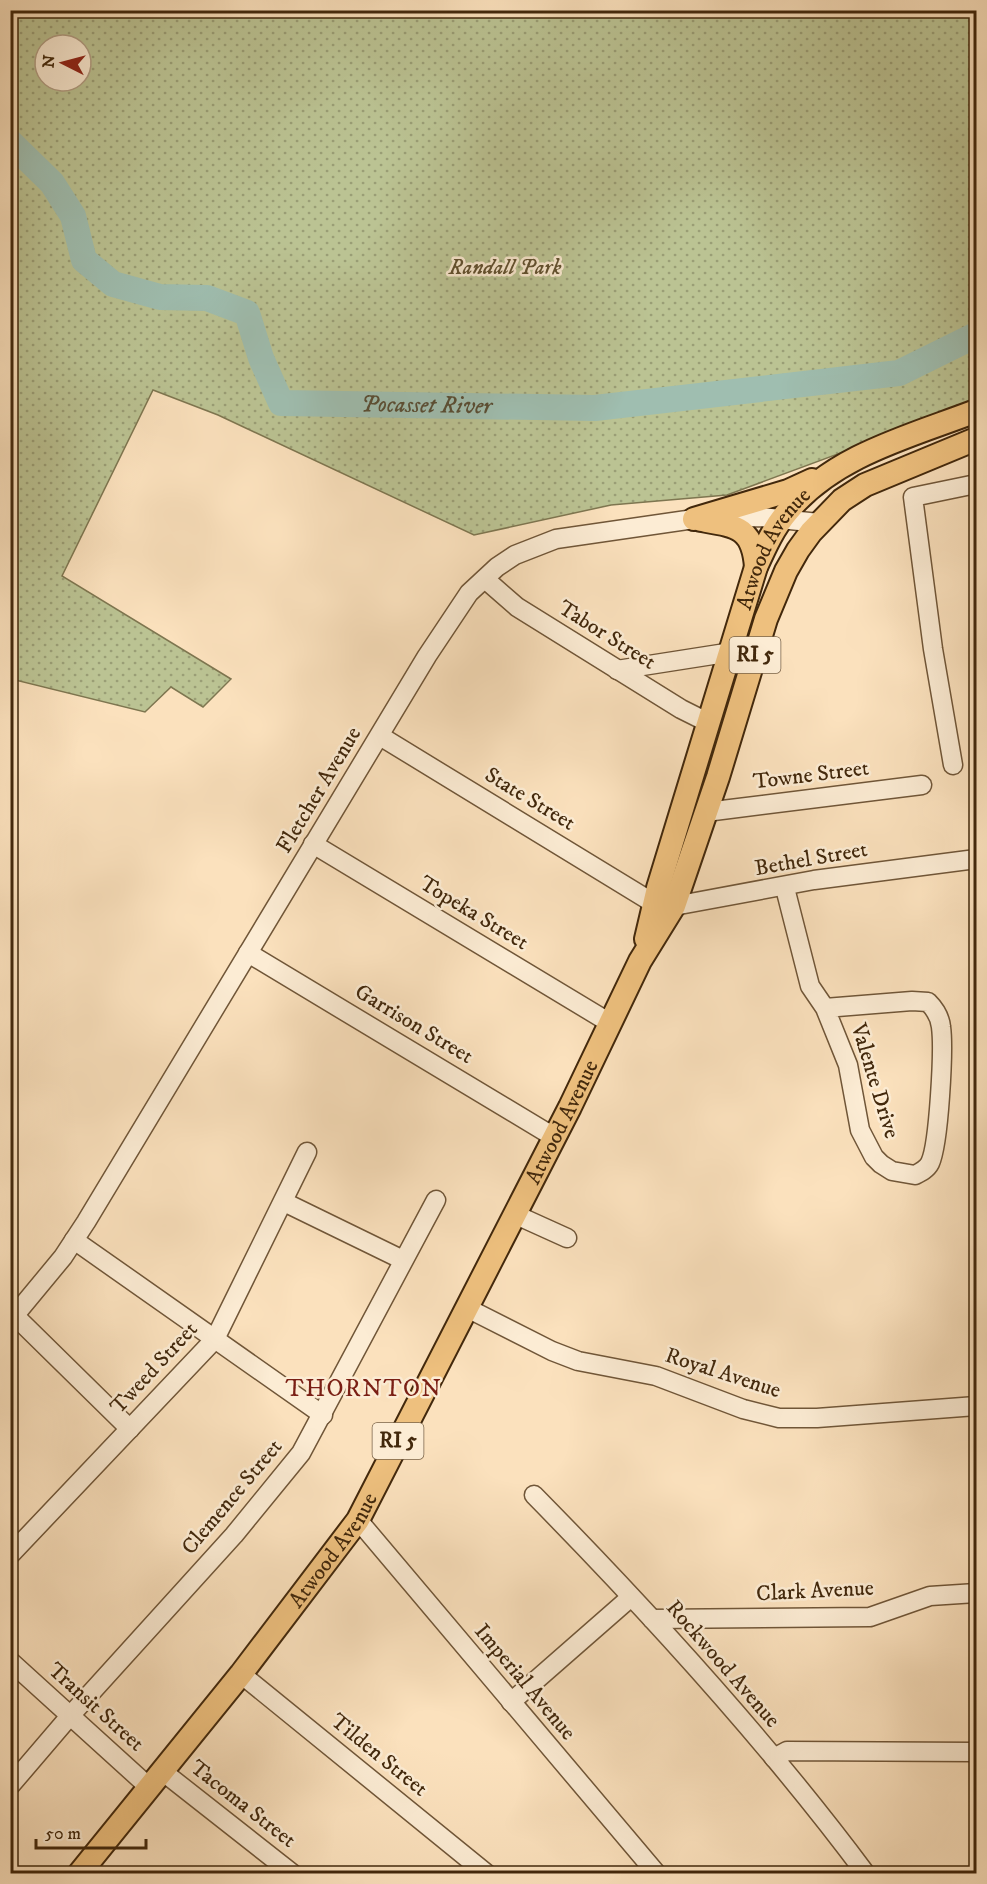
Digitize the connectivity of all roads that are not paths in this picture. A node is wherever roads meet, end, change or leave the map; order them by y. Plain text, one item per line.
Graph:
1 (976, 411) edge
2 (976, 439) edge
3 (831, 471) junction
4 (976, 484) edge
5 (694, 519) junction
6 (782, 519) junction
7 (819, 523) junction
8 (756, 567) junction
9 (485, 579) junction
10 (732, 652) junction
11 (617, 670) junction
12 (709, 723) junction
13 (380, 736) junction
14 (953, 765) dead end
15 (922, 784) dead end
16 (706, 812) junction
17 (313, 844) junction
18 (976, 859) edge
19 (786, 888) junction
20 (664, 905) junction
21 (248, 953) junction
22 (825, 1008) junction
23 (610, 1023) junction
24 (554, 1137) junction
25 (307, 1152) dead end
26 (436, 1200) dead end
27 (284, 1202) junction
28 (514, 1214) junction
29 (567, 1238) dead end
30 (74, 1240) junction
31 (404, 1260) junction
32 (467, 1308) junction
33 (13, 1318) edge
34 (215, 1339) junction
35 (976, 1406) edge
36 (322, 1415) junction
37 (130, 1429) junction
38 (534, 1495) dead end
39 (358, 1520) junction
40 (10, 1555) edge
41 (976, 1593) edge
42 (631, 1597) junction
43 (652, 1619) junction
44 (10, 1661) edge
45 (241, 1674) junction
46 (511, 1702) junction
47 (69, 1717) junction
48 (976, 1752) edge
49 (774, 1758) junction
50 (156, 1780) junction
51 (10, 1786) edge
52 (84, 1872) edge
53 (293, 1874) edge
54 (487, 1874) edge
55 (657, 1874) edge
56 (866, 1874) edge

1 - 3 main road, Atwood Avenue / RI 5
2 - 7 main road, Atwood Avenue / RI 5
3 - 5 main road
3 - 6 main road, Atwood Avenue / RI 5
4 - 14 street
5 - 6 street, Fletcher Avenue
5 - 8 main road
5 - 9 street, Fletcher Avenue
6 - 7 street, Fletcher Avenue
6 - 8 main road, Atwood Avenue / RI 5
7 - 16 main road, Atwood Avenue / RI 5
8 - 10 main road, Atwood Avenue / RI 5
9 - 11 street, Tabor Street
9 - 13 street, Fletcher Avenue
10 - 11 street
10 - 12 main road, Atwood Avenue / RI 5
11 - 12 street, Tabor Street
12 - 20 main road, Atwood Avenue / RI 5
13 - 17 street, Fletcher Avenue
13 - 20 street, State Street
15 - 16 street, Towne Street
16 - 20 main road, Atwood Avenue / RI 5
17 - 21 street, Fletcher Avenue
17 - 23 street, Topeka Street
18 - 19 street, Bethel Street
19 - 20 street, Bethel Street
19 - 22 street, Valente Drive
20 - 23 main road, Atwood Avenue / RI 5
21 - 24 street, Garrison Street
21 - 30 street, Fletcher Avenue
22 - 22 street, Valente Drive
23 - 24 main road, Atwood Avenue / RI 5
24 - 28 main road, Atwood Avenue / RI 5
25 - 27 street, Tweed Street
26 - 31 street, Clemence Street
27 - 31 street
27 - 34 street, Tweed Street
28 - 29 street
28 - 32 main road, Atwood Avenue / RI 5
30 - 33 street, Fletcher Avenue
30 - 34 street
31 - 36 street, Clemence Street
32 - 35 street, Royal Avenue
32 - 39 main road, Atwood Avenue / RI 5
33 - 37 street
34 - 36 street
34 - 37 street, Tweed Street
36 - 47 street, Clemence Street
37 - 40 street, Tweed Street
38 - 42 street, Rockwood Avenue
39 - 45 main road, Atwood Avenue / RI 5
39 - 46 street, Imperial Avenue
41 - 43 street, Clark Avenue
42 - 43 street, Rockwood Avenue
42 - 46 street
43 - 49 street, Rockwood Avenue
44 - 47 street, Transit Street
45 - 50 main road, Atwood Avenue / RI 5
45 - 54 street, Tilden Street
46 - 55 street, Imperial Avenue
47 - 50 street, Transit Street
47 - 51 street, Clemence Street
48 - 49 street
49 - 56 street, Rockwood Avenue
50 - 52 main road, Atwood Avenue / RI 5
50 - 53 street, Tacoma Street

